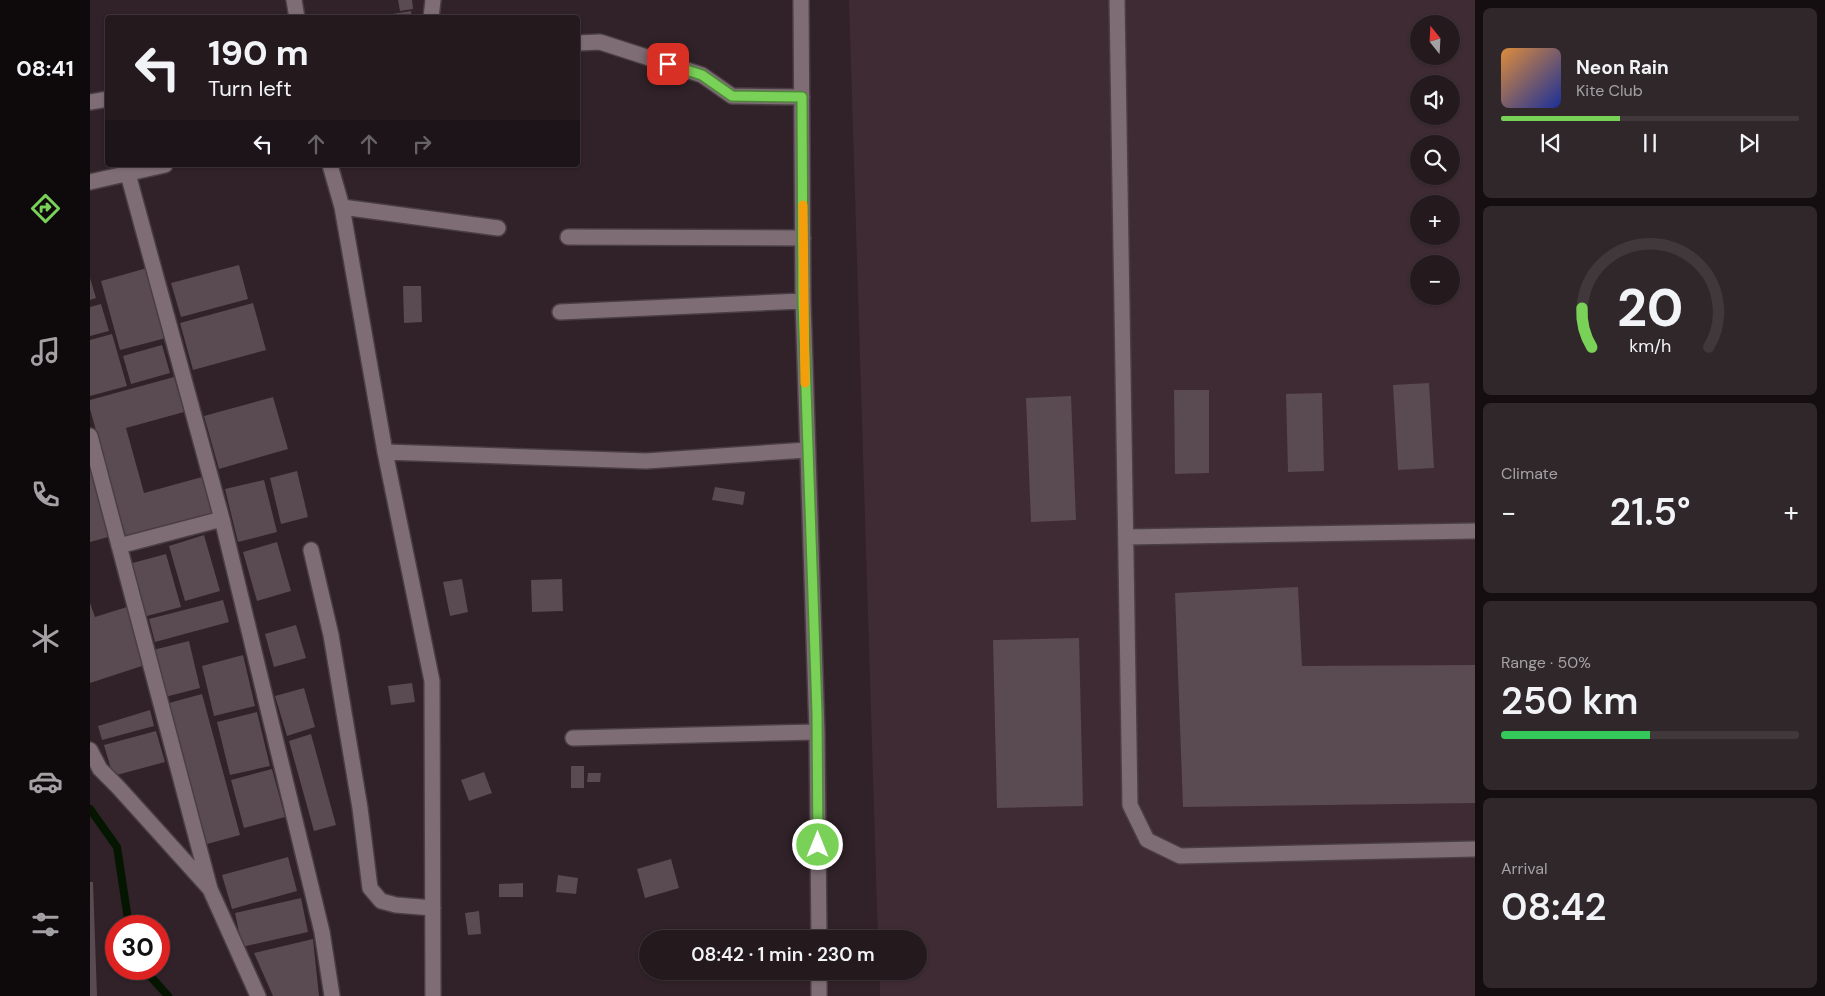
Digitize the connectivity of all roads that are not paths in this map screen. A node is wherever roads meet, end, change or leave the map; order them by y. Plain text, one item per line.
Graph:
1 (294, 0) edge
2 (433, 0) edge
3 (801, 0) edge
4 (1117, 0) edge
5 (296, 15) edge
6 (432, 15) edge
7 (580, 43) edge
8 (802, 97) junction
9 (105, 100) edge
10 (90, 102) edge
11 (150, 167) edge
12 (331, 167) edge
13 (128, 170) edge
14 (90, 182) edge
15 (342, 206) junction
16 (498, 228) dead end
17 (568, 237) dead end
18 (803, 238) junction
19 (803, 301) junction
20 (560, 312) dead end
21 (90, 436) edge
22 (807, 450) junction
23 (385, 452) junction
24 (222, 519) junction
25 (1475, 531) edge
26 (1126, 537) junction
27 (119, 546) junction
28 (311, 550) dead end
29 (817, 732) junction
30 (573, 738) dead end
31 (90, 750) edge
32 (1475, 849) edge
33 (210, 889) junction
34 (433, 908) junction
35 (819, 930) edge
36 (819, 980) edge
37 (258, 996) edge
38 (332, 996) edge
39 (433, 996) edge
40 (819, 996) edge

1 - 5 street
2 - 6 street
3 - 8 street
4 - 26 street
7 - 8 street
8 - 18 street
9 - 10 street
11 - 13 street
12 - 15 street
13 - 14 street
13 - 24 street
15 - 16 street
15 - 23 street
17 - 18 street
18 - 19 street
19 - 20 street
19 - 22 street
21 - 27 street
22 - 23 street
22 - 29 street
23 - 34 street
24 - 27 street
24 - 38 street
25 - 26 street
26 - 32 street
27 - 33 street
28 - 34 street
29 - 30 street
29 - 35 street
31 - 33 street
33 - 37 street
34 - 39 street
36 - 40 street

